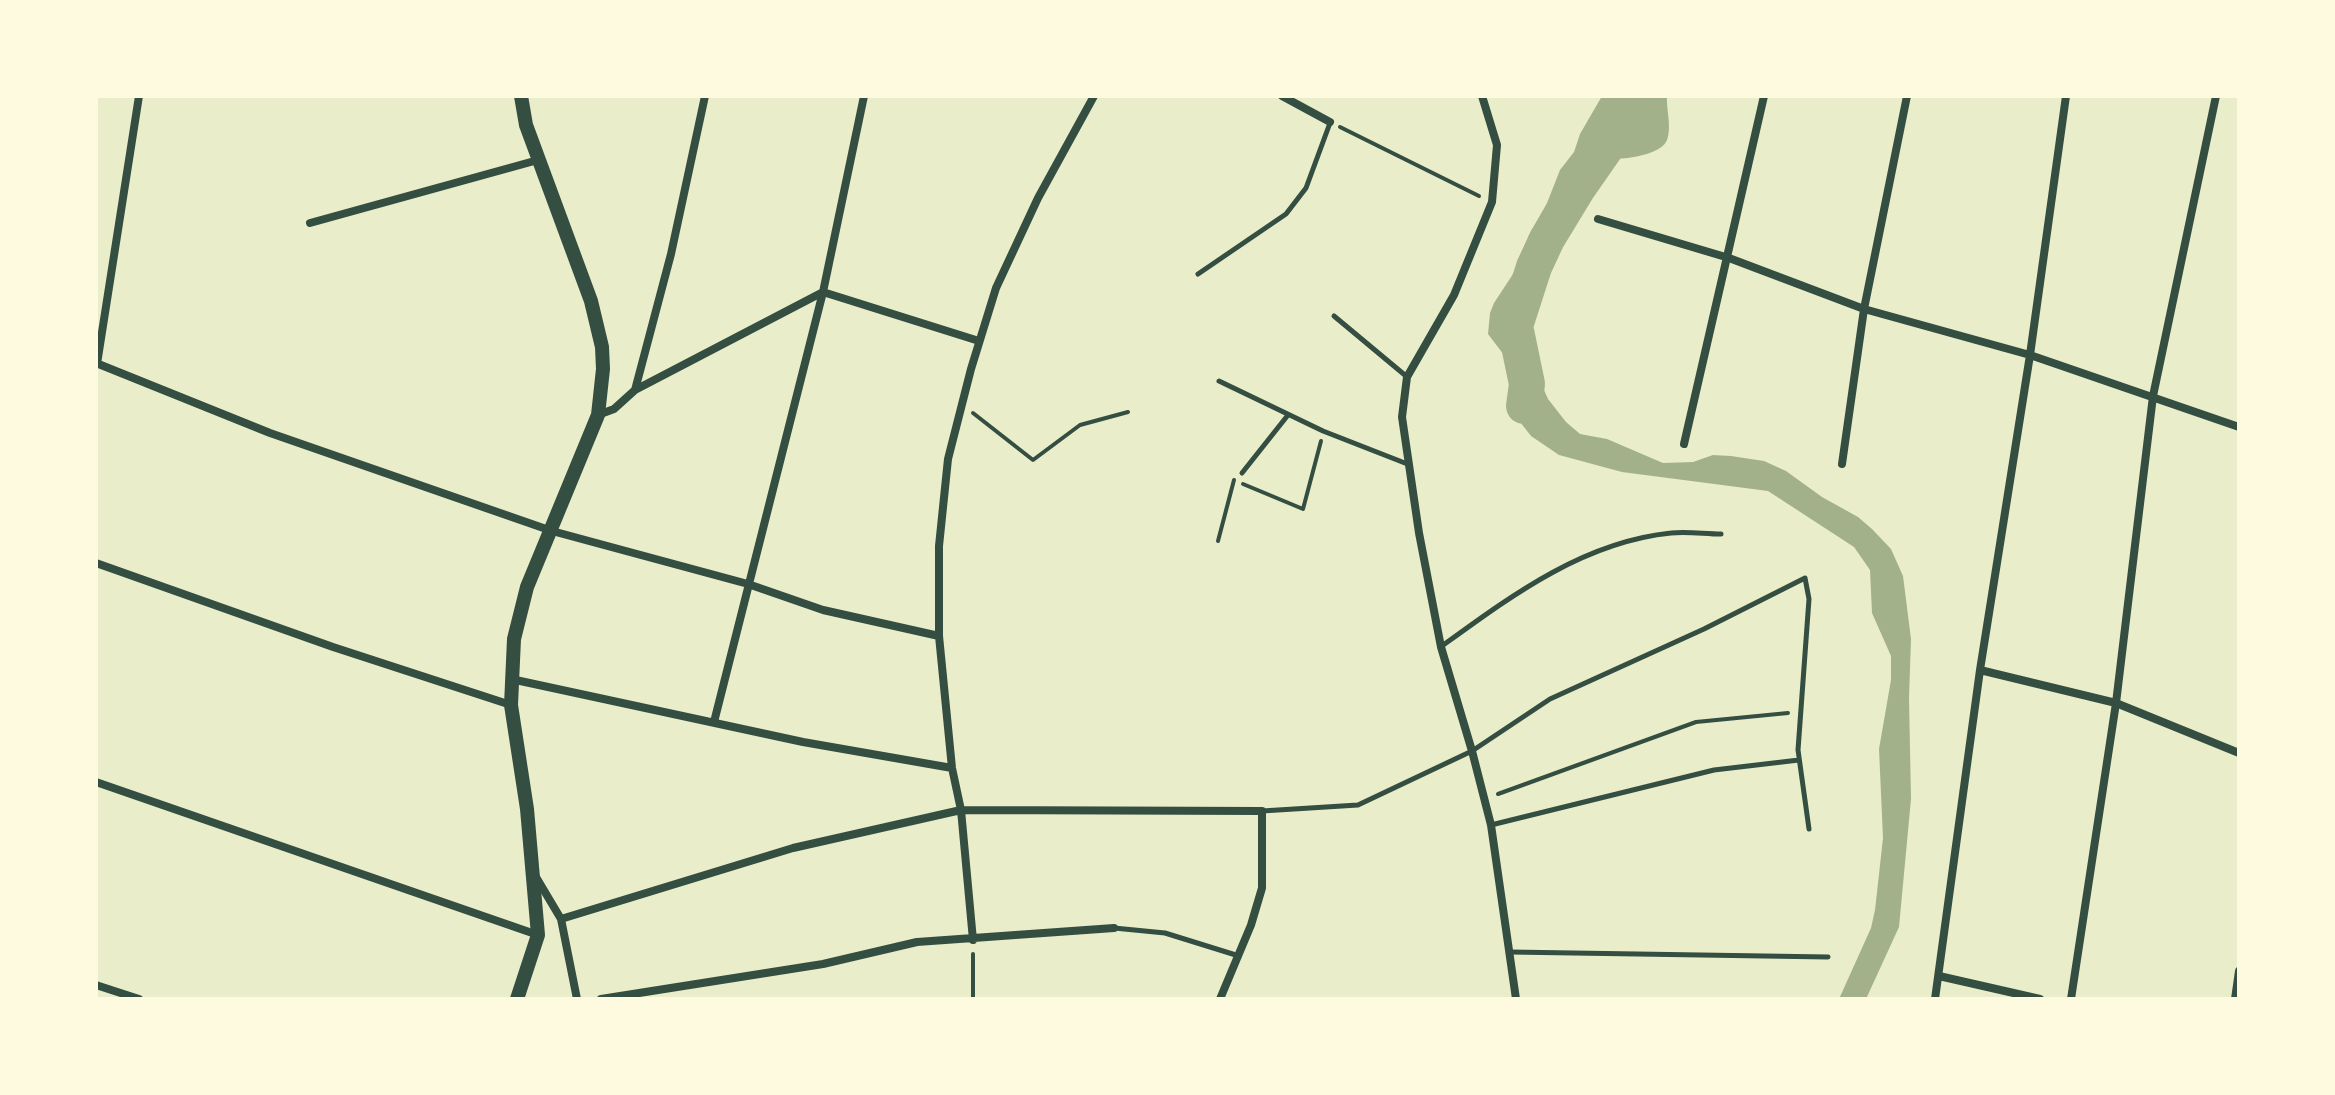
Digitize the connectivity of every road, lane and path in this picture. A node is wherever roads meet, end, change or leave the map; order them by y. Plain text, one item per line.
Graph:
1 (139, 96) edge
2 (521, 96) edge
3 (705, 96) edge
4 (864, 96) edge
5 (1094, 96) edge
6 (1282, 96) edge
7 (1482, 96) edge
8 (1764, 96) edge
9 (1907, 96) edge
10 (2066, 96) edge
11 (2216, 96) edge
12 (1330, 122) junction
13 (538, 160) junction
14 (1492, 202) junction
15 (1598, 219) dead end
16 (310, 223) dead end
17 (1729, 258) junction
18 (1198, 274) dead end
19 (823, 292) junction
20 (1864, 309) junction
21 (1334, 316) dead end
22 (979, 341) junction
23 (2030, 355) junction
24 (97, 364) edge
25 (1407, 377) junction
26 (1219, 381) dead end
27 (635, 390) junction
28 (2153, 396) junction
29 (961, 404) junction
30 (1128, 412) dead end
31 (598, 415) junction
32 (1288, 415) junction
33 (2239, 427) edge
34 (1323, 431) junction
35 (1684, 444) dead end
36 (1842, 464) dead end
37 (1411, 466) junction
38 (1242, 473) dead end
39 (552, 531) junction
40 (1721, 534) dead end
41 (1218, 541) dead end
42 (96, 563) edge
43 (748, 584) junction
44 (939, 636) junction
45 (1441, 647) junction
46 (1980, 670) junction
47 (511, 679) junction
48 (2116, 703) junction
49 (511, 705) junction
50 (1802, 712) junction
51 (714, 722) junction
52 (1472, 751) junction
53 (2239, 753) edge
54 (1799, 760) junction
55 (952, 768) junction
56 (96, 782) edge
57 (1484, 799) junction
58 (961, 810) junction
59 (1262, 811) junction
60 (1491, 825) junction
61 (1809, 829) dead end
62 (530, 869) junction
63 (561, 919) junction
64 (1114, 928) joint
65 (538, 935) junction
66 (973, 940) junction
67 (1509, 952) junction
68 (1239, 956) junction
69 (1828, 957) dead end
70 (2239, 971) edge
71 (1939, 976) junction
72 (96, 985) edge
73 (139, 999) edge
74 (517, 999) edge
75 (577, 999) edge
76 (601, 999) edge
77 (973, 999) edge
78 (1220, 999) edge
79 (1516, 999) edge
80 (1935, 999) edge
81 (2040, 999) edge
82 (2071, 999) edge
83 (2235, 999) edge

1 - 24 street
2 - 13 street
3 - 27 street
4 - 19 street
5 - 22 street
6 - 12 street
7 - 14 street
8 - 17 street
9 - 20 street
10 - 23 street
11 - 28 street
12 - 14 path
12 - 18 lane
13 - 16 street
13 - 31 street
14 - 25 street
15 - 17 street
17 - 20 street
17 - 35 street
19 - 22 street
19 - 27 street
19 - 43 street
20 - 23 street
20 - 36 street
21 - 25 lane
22 - 29 street
23 - 28 street
23 - 46 street
24 - 39 street
25 - 37 street
26 - 32 lane
27 - 31 street
28 - 33 street
28 - 48 street
29 - 30 path
29 - 44 street
31 - 39 street
32 - 34 lane
32 - 38 lane
34 - 37 lane
34 - 41 path
37 - 45 street
39 - 43 street
39 - 47 street
40 - 45 lane
42 - 49 street
43 - 44 street
43 - 51 street
44 - 55 street
45 - 52 street
46 - 48 street
46 - 71 street
47 - 49 street
47 - 51 street
48 - 53 street
48 - 82 street
49 - 62 street
50 - 52 lane
50 - 54 lane
50 - 57 path
51 - 55 street
52 - 57 street
52 - 59 lane
54 - 60 lane
54 - 61 lane
55 - 58 street
56 - 65 street
57 - 60 street
58 - 59 street
58 - 63 street
58 - 66 street
59 - 68 street
60 - 67 street
62 - 63 street
62 - 65 street
63 - 75 street
64 - 66 street
64 - 68 lane
65 - 74 street
66 - 76 street
66 - 77 path
67 - 69 lane
67 - 79 street
68 - 78 street
70 - 83 street
71 - 80 street
71 - 81 street
72 - 73 street

